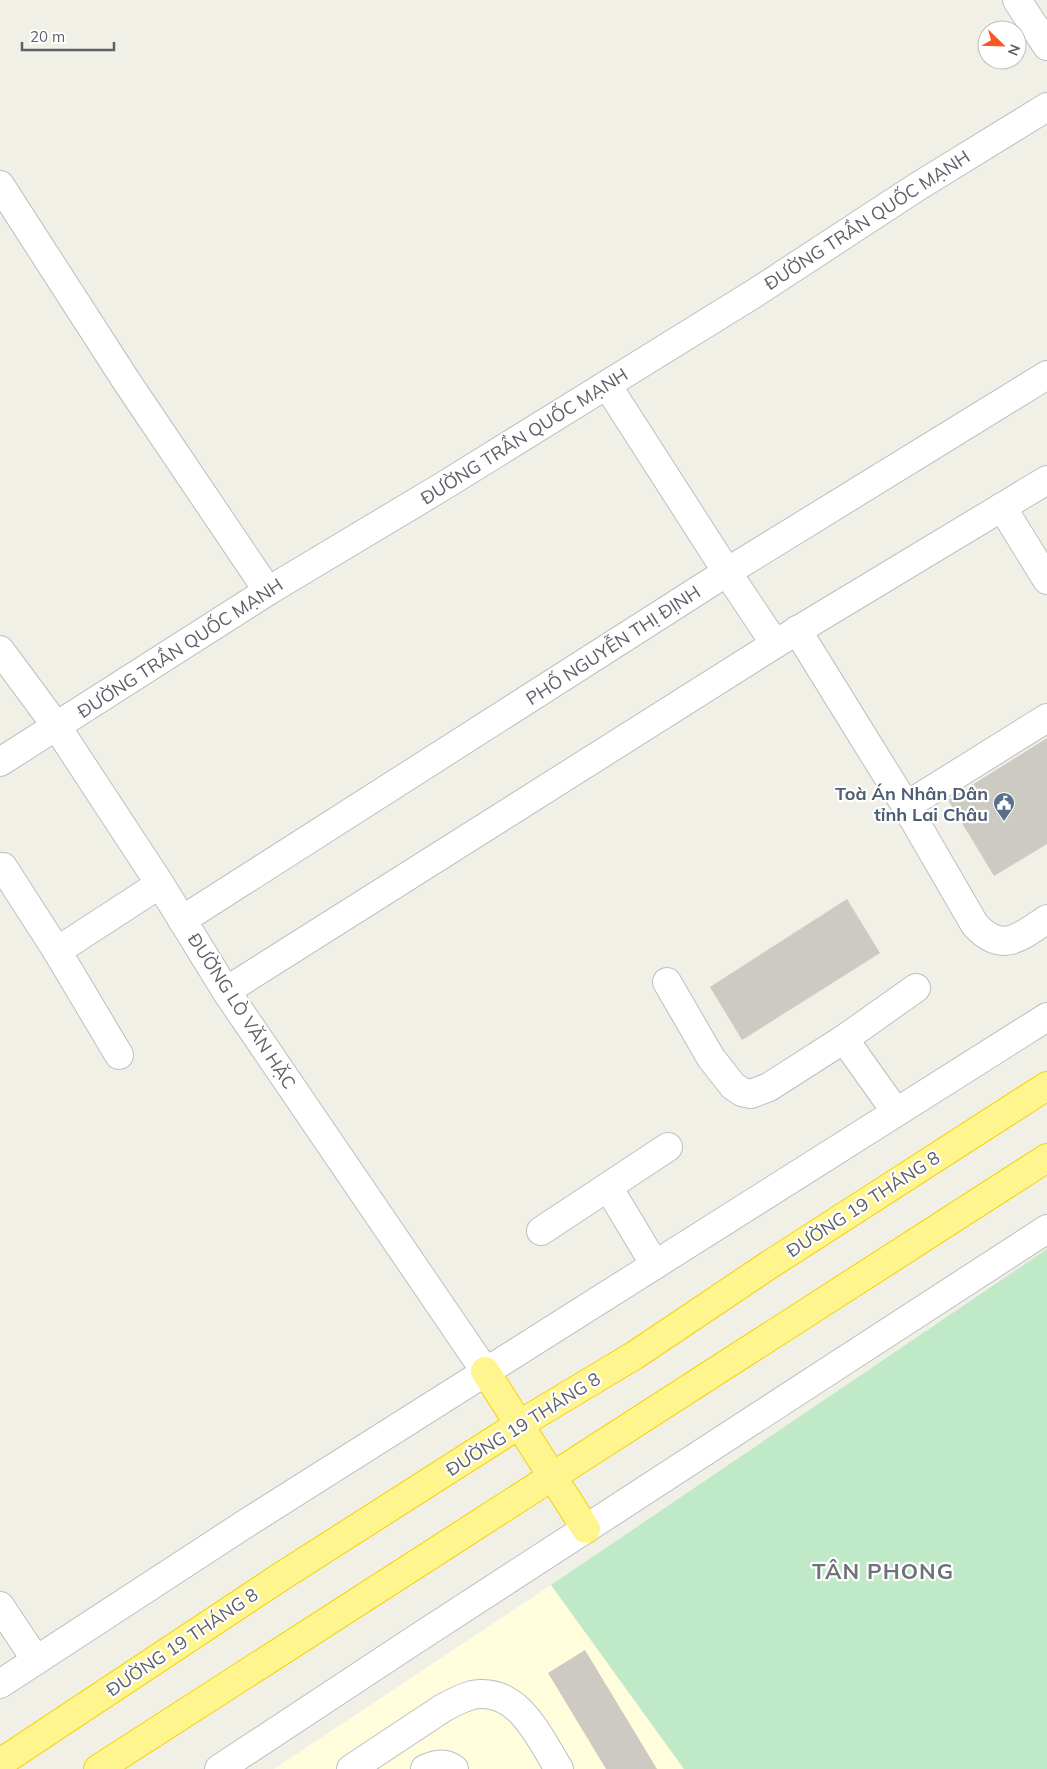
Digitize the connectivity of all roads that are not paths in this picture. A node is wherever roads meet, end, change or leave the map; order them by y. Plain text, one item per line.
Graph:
1 (1017, 0) edge
2 (1047, 46) edge
3 (1047, 107) edge
4 (0, 185) edge
5 (1047, 375) edge
6 (607, 385) junction
7 (1047, 480) edge
8 (1002, 507) junction
9 (727, 572) junction
10 (1047, 580) edge
11 (268, 591) junction
12 (786, 637) junction
13 (0, 650) edge
14 (1047, 718) edge
15 (57, 727) junction
16 (0, 762) edge
17 (906, 806) junction
18 (3, 867) dead end
19 (160, 884) junction
20 (182, 920) junction
21 (1047, 920) edge
22 (57, 951) junction
23 (667, 982) dead end
24 (916, 988) dead end
25 (226, 991) junction
26 (1047, 1017) edge
27 (844, 1039) junction
28 (119, 1055) dead end
29 (1047, 1086) edge
30 (896, 1112) junction
31 (668, 1147) dead end
32 (1047, 1158) edge
33 (608, 1187) junction
34 (1047, 1229) edge
35 (541, 1231) dead end
36 (655, 1265) junction
37 (485, 1372) junction
38 (520, 1424) junction
39 (553, 1476) junction
40 (586, 1529) junction
41 (0, 1606) edge
42 (36, 1660) junction
43 (0, 1684) edge
44 (0, 1762) edge
45 (225, 1767) edge
46 (98, 1769) edge
47 (351, 1769) edge
48 (425, 1769) edge
49 (454, 1769) edge
50 (558, 1769) edge

1 - 2 street
3 - 6 street, ĐƯỜNG TRẦN QUỐC MẠNH
4 - 11 street
5 - 9 street, PHỐ NGUYỄN THỊ ĐỊNH
6 - 9 street
6 - 11 street, ĐƯỜNG TRẦN QUỐC MẠNH
7 - 8 street
8 - 10 street
8 - 12 street
9 - 12 street
9 - 20 street, PHỐ NGUYỄN THỊ ĐỊNH
11 - 15 street, ĐƯỜNG TRẦN QUỐC MẠNH
12 - 17 street
12 - 25 street
13 - 15 street, ĐƯỜNG LÒ VĂN HẶC
14 - 17 street
15 - 16 street, ĐƯỜNG TRẦN QUỐC MẠNH
15 - 19 street, ĐƯỜNG LÒ VĂN HẶC
17 - 21 street
18 - 22 street
19 - 20 street, ĐƯỜNG LÒ VĂN HẶC
19 - 22 street
20 - 25 street, ĐƯỜNG LÒ VĂN HẶC
22 - 28 street
23 - 27 street
24 - 27 street
25 - 37 street, ĐƯỜNG LÒ VĂN HẶC
26 - 30 street
27 - 30 street
29 - 38 highway, ĐƯỜNG 19 THÁNG 8
30 - 36 street
31 - 33 street
32 - 39 highway
33 - 35 street
33 - 36 street
34 - 40 street
36 - 37 street
37 - 38 highway
37 - 42 street
38 - 39 highway
38 - 44 highway, ĐƯỜNG 19 THÁNG 8
39 - 40 highway
39 - 46 highway
40 - 45 street
41 - 42 street
42 - 43 street
47 - 50 street
48 - 49 street

